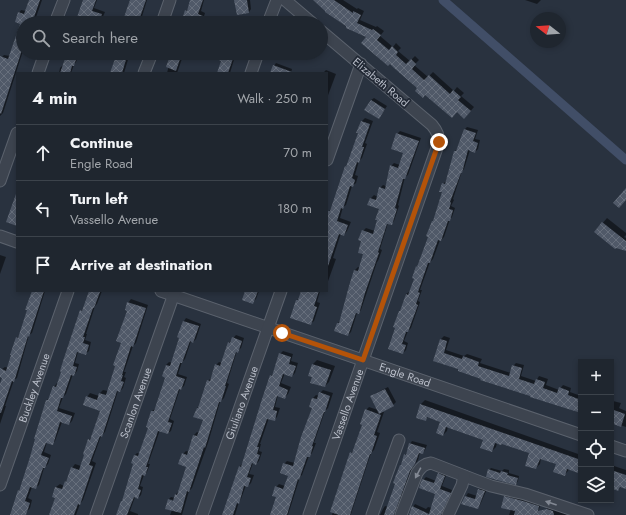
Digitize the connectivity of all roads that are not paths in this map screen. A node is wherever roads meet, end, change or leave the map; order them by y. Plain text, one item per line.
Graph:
1 (64, 0) edge
2 (170, 0) edge
3 (276, 0) edge
4 (285, 0) edge
5 (58, 16) edge
6 (164, 16) edge
7 (270, 16) edge
8 (304, 16) edge
9 (328, 36) edge
10 (43, 60) edge
11 (149, 60) edge
12 (256, 60) edge
13 (361, 64) junction
14 (38, 72) edge
15 (144, 72) edge
16 (251, 72) edge
17 (16, 136) edge
18 (439, 136) joint
19 (328, 157) edge
20 (0, 181) edge
21 (0, 236) edge
22 (16, 242) edge
23 (68, 292) edge
24 (281, 292) edge
25 (174, 293) edge
26 (268, 328) junction
27 (363, 360) junction
28 (578, 434) edge
29 (399, 440) dead end
30 (614, 447) edge
31 (626, 451) edge
32 (464, 476) junction
33 (0, 485) edge
34 (96, 515) edge
35 (202, 515) edge
36 (309, 515) edge
37 (372, 515) edge
38 (401, 515) edge
39 (448, 515) edge
40 (588, 515) edge

1 - 5 street
2 - 6 street
3 - 7 street
4 - 8 street
9 - 13 street, Elizabeth Road
10 - 14 street
11 - 15 street
12 - 16 street
13 - 18 street, Elizabeth Road
13 - 19 street
17 - 20 street
18 - 27 street, Vassello Avenue
21 - 22 street
23 - 33 street, Buckley Avenue
24 - 26 street, Giuliano Avenue
25 - 26 street, Engle Road
25 - 34 street, Scanlon Avenue
26 - 27 street, Engle Road
26 - 35 street, Giuliano Avenue
27 - 28 street, Engle Road
27 - 36 street, Vassello Avenue
29 - 37 street
30 - 31 street
32 -> 38 street
32 - 39 street
40 -> 32 street

